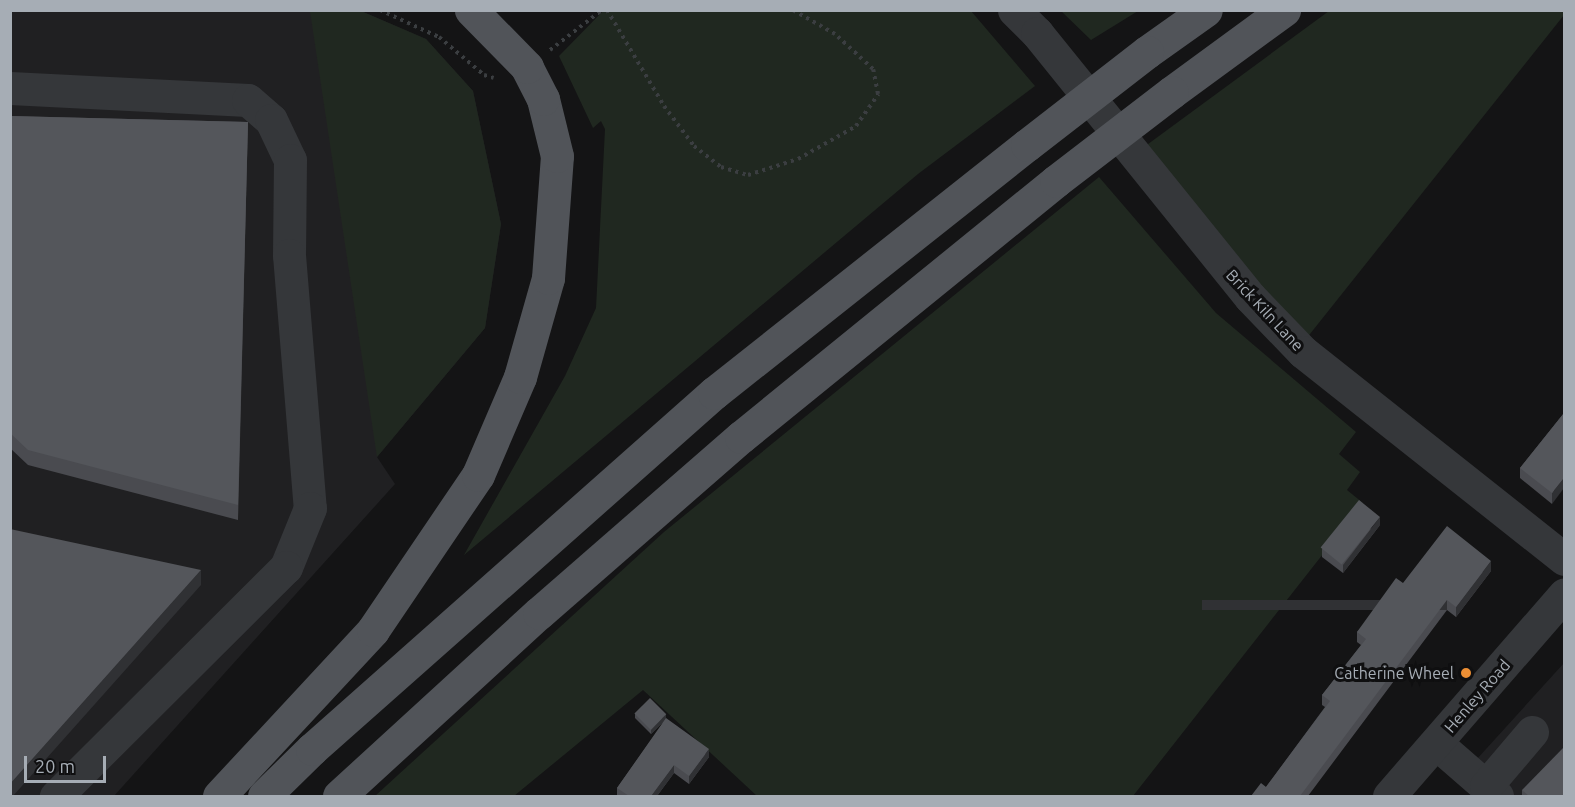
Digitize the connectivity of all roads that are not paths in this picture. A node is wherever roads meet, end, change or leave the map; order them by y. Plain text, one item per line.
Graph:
1 (471, 10) edge
2 (1014, 10) edge
3 (1206, 10) edge
4 (1284, 10) edge
5 (10, 88) edge
6 (1564, 559) edge
7 (1564, 595) edge
8 (1532, 732) dead end
9 (1436, 743) junction
10 (1491, 791) edge
11 (56, 796) edge
12 (219, 796) edge
13 (264, 796) edge
14 (339, 796) edge
15 (1389, 796) edge

1 - 12 main road
2 - 6 street, Brick Kiln Lane
3 - 13 main road, bridge
4 - 14 main road, bridge
5 - 11 street
7 - 9 street, Henley Road
8 - 10 street
9 - 10 street
9 - 15 street, Henley Road

